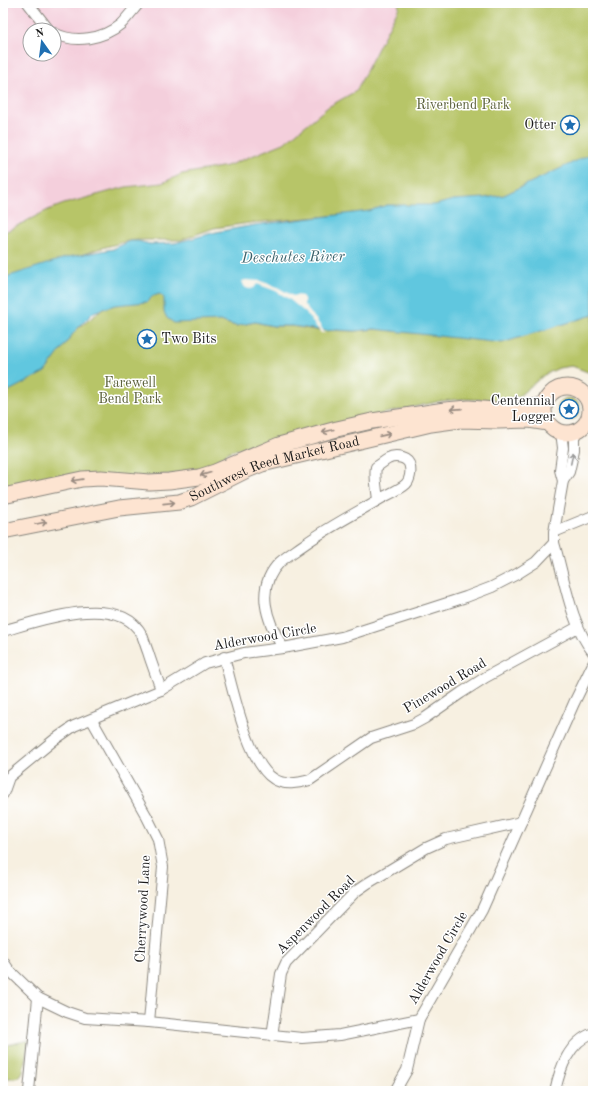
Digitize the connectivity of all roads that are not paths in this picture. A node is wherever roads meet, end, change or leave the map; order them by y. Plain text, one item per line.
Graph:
1 (139, 3) edge
2 (30, 4) edge
3 (43, 22) edge
4 (62, 37) edge
5 (589, 394) edge
6 (545, 404) junction
7 (592, 409) edge
8 (548, 423) junction
9 (567, 432) junction
10 (3, 496) edge
11 (378, 500) junction
12 (593, 516) edge
13 (3, 531) edge
14 (554, 532) junction
15 (554, 543) junction
16 (578, 627) junction
17 (3, 631) edge
18 (283, 648) junction
19 (593, 652) edge
20 (224, 657) junction
21 (593, 664) edge
22 (161, 690) junction
23 (92, 720) junction
24 (3, 794) edge
25 (521, 822) junction
26 (3, 961) edge
27 (38, 998) junction
28 (419, 1018) junction
29 (150, 1022) junction
30 (593, 1033) edge
31 (272, 1036) junction
32 (27, 1091) edge
33 (395, 1091) edge
34 (555, 1091) edge

1 - 4 street
2 - 3 street
5 - 6 main road
5 - 7 main road
6 - 8 main road
6 -> 10 main road, Southwest Reed Market Road
7 - 9 main road
8 - 9 main road, Southwest Reed Market Road
13 -> 8 main road, Southwest Reed Market Road
9 - 14 street
11 - 11 street
11 - 18 street
12 - 14 street
14 - 15 street
15 - 16 street
15 - 18 street, Alderwood Circle
16 - 19 street
16 - 20 street, Pinewood Road
17 - 22 street
18 - 20 street, Alderwood Circle
20 - 22 street, Alderwood Circle
21 - 25 street, Alderwood Circle
22 - 23 street, Alderwood Circle
23 - 24 street, Alderwood Circle
23 - 29 street, Cherrywood Lane
25 - 28 street, Alderwood Circle
25 - 31 street, Aspenwood Road
26 - 27 street, Alderwood Circle
27 - 29 street, Alderwood Circle
27 - 32 street
28 - 31 street, Alderwood Circle
28 - 33 street
29 - 31 street, Alderwood Circle
30 - 34 street

